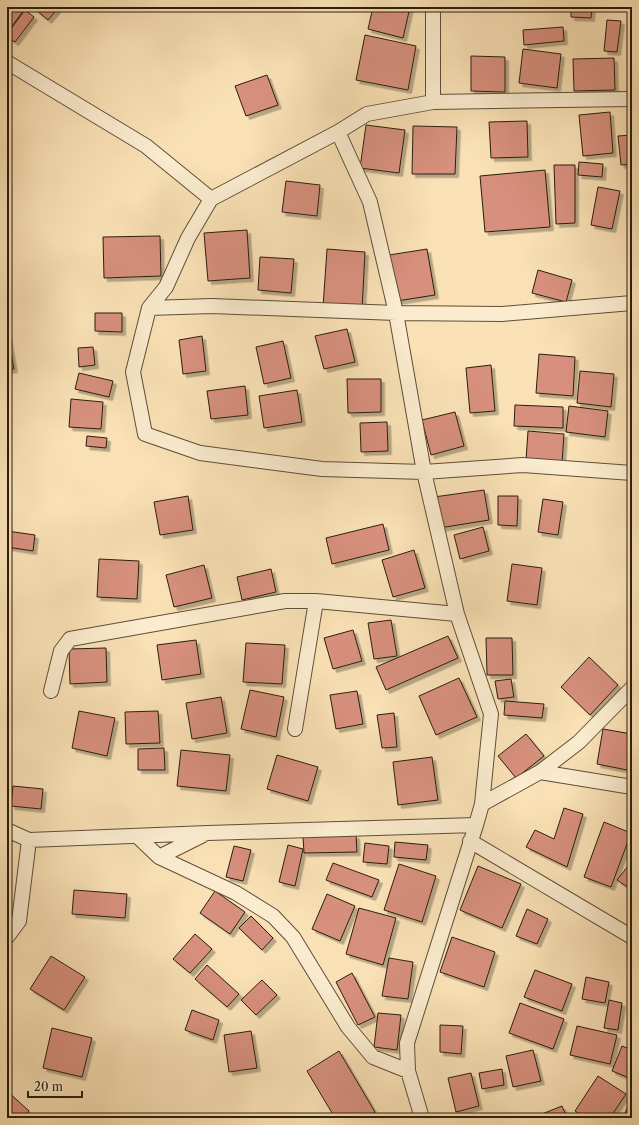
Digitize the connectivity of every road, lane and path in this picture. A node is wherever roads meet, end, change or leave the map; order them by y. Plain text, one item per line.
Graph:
1 (433, 7) edge
2 (7, 63) edge
3 (632, 98) edge
4 (434, 102) junction
5 (338, 132) junction
6 (211, 199) junction
7 (632, 303) edge
8 (149, 308) junction
9 (396, 313) junction
10 (424, 472) junction
11 (632, 473) edge
12 (316, 601) junction
13 (457, 614) junction
14 (632, 688) edge
15 (51, 691) dead end
16 (295, 729) dead end
17 (540, 772) junction
18 (632, 787) edge
19 (482, 804) junction
20 (476, 825) junction
21 (7, 830) edge
22 (208, 833) junction
23 (136, 836) junction
24 (29, 840) junction
25 (470, 841) junction
26 (159, 857) junction
27 (7, 937) edge
28 (632, 937) edge
29 (408, 1071) junction
30 (422, 1118) edge

1 - 4 street
2 - 6 street
3 - 4 street
4 - 5 street
5 - 6 street
5 - 9 street
6 - 8 street
7 - 9 street
8 - 9 street
8 - 10 street
9 - 10 street
10 - 11 street
10 - 13 street
12 - 13 street
12 - 15 street
12 - 16 street
13 - 19 street
14 - 17 street
17 - 18 street
17 - 19 street
19 - 20 street
20 - 22 street
20 - 25 street
21 - 24 street
22 - 23 street
22 - 26 street
23 - 24 street
23 - 26 street
24 - 27 street
25 - 28 street
25 - 29 street
26 - 29 street
29 - 30 street

